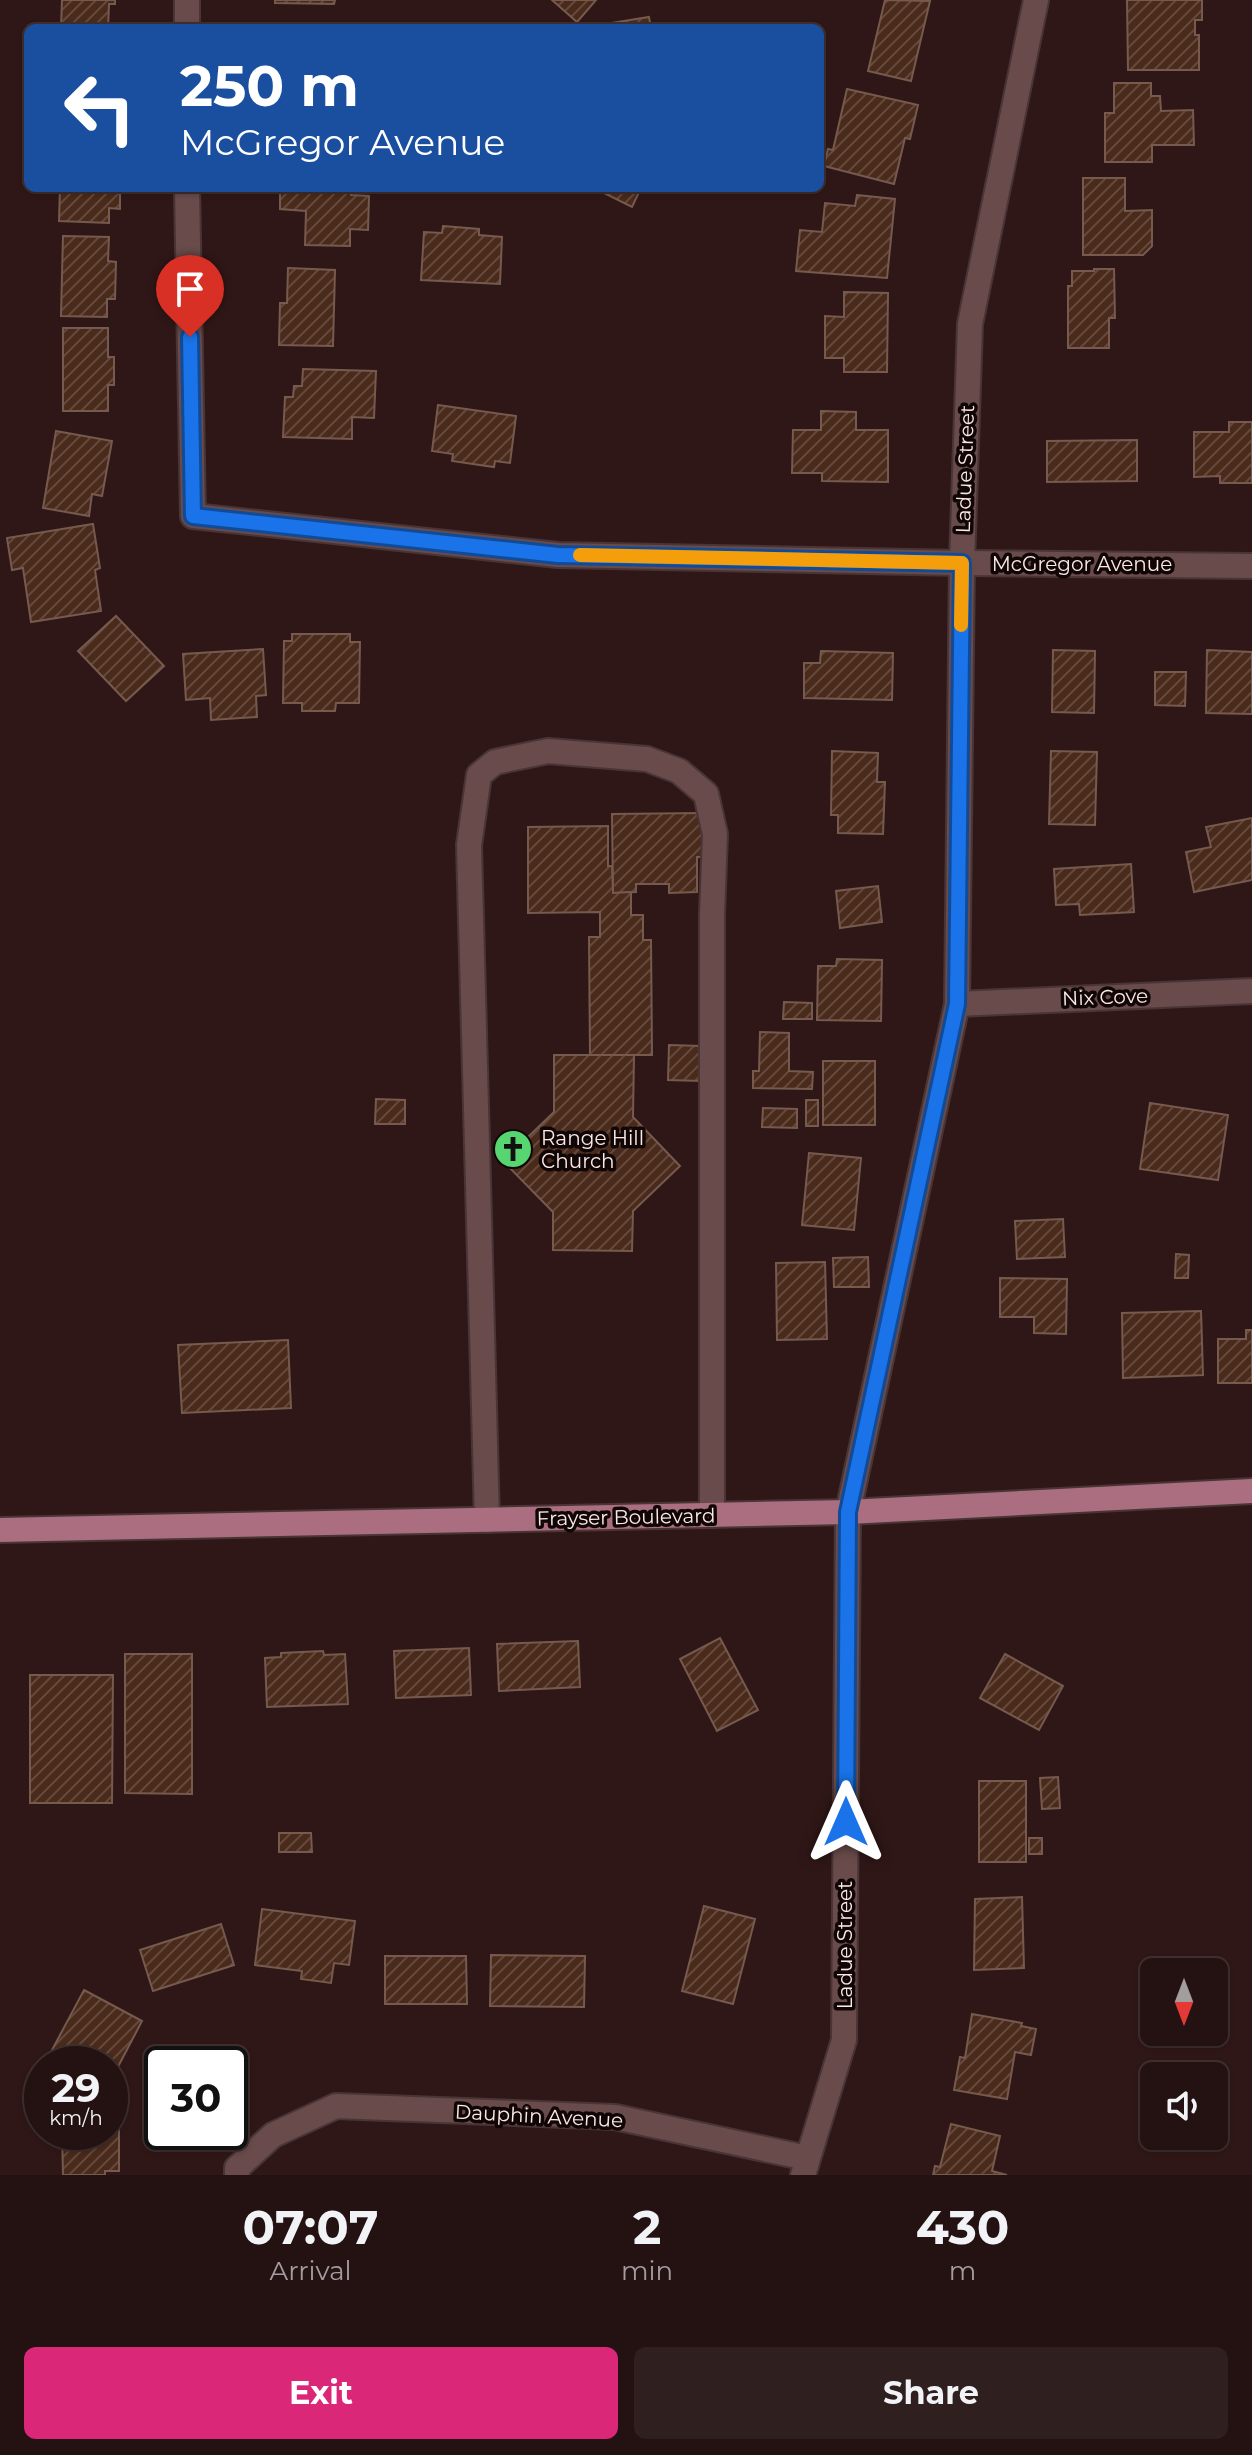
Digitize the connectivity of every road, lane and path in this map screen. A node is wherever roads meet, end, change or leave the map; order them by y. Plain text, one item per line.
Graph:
1 (187, 0) edge
2 (1036, 0) edge
3 (187, 24) edge
4 (187, 192) edge
5 (962, 563) junction
6 (1252, 566) edge
7 (1252, 991) edge
8 (957, 1004) junction
9 (1252, 1491) edge
10 (848, 1512) junction
11 (712, 1515) junction
12 (487, 1520) junction
13 (0, 1530) edge
14 (805, 2166) edge
15 (237, 2175) edge

1 - 3 street
2 - 5 street, Ladue Street
4 - 5 street, McGregor Avenue
5 - 6 street, McGregor Avenue
5 - 8 street, Ladue Street
7 - 8 street, Nix Cove
8 - 10 street, Ladue Street
9 - 10 main road, Frayser Boulevard
10 - 11 main road, Frayser Boulevard
10 - 14 street, Ladue Street
11 - 12 main road, Frayser Boulevard
11 - 12 street
12 - 13 main road, Frayser Boulevard
14 - 15 street, Dauphin Avenue

